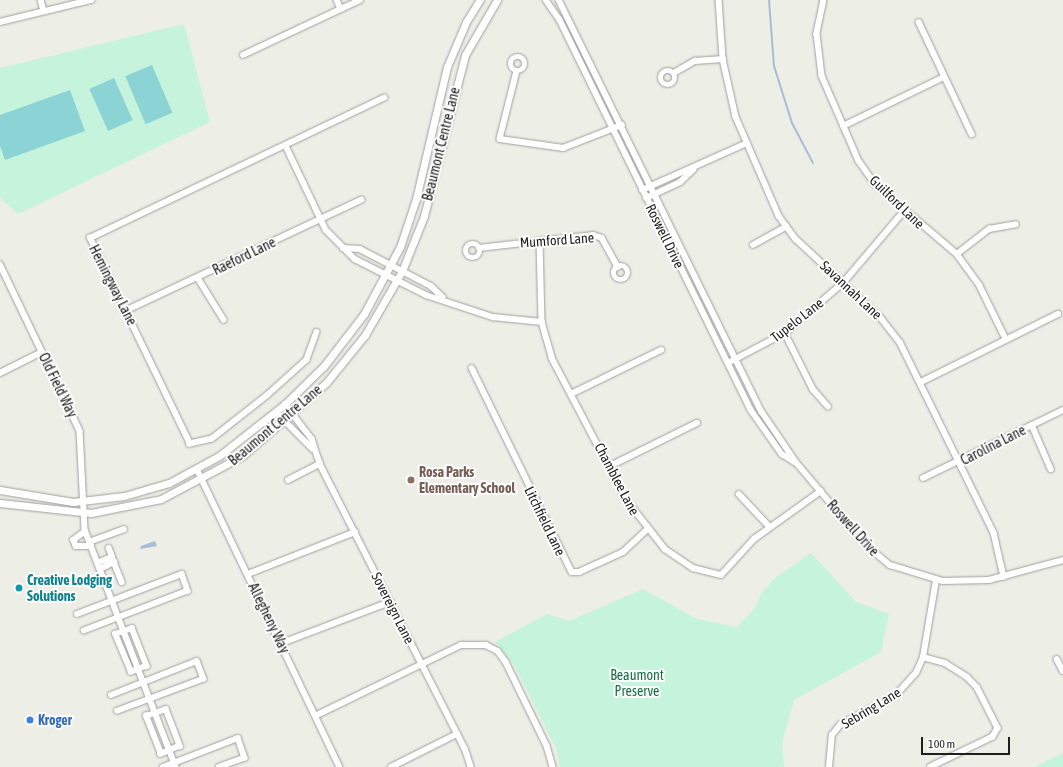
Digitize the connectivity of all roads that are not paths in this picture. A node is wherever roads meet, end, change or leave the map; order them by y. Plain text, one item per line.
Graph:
1 (41, 0) edge
2 (91, 0) edge
3 (337, 0) edge
4 (360, 0) edge
5 (480, 0) edge
6 (497, 0) edge
7 (546, 0) edge
8 (559, 0) edge
9 (718, 0) edge
10 (824, 0) edge
11 (342, 9) junction
12 (44, 11) junction
13 (0, 22) edge
14 (919, 22) dead end
15 (243, 55) dead end
16 (723, 59) junction
17 (517, 71) dead end
18 (674, 73) dead end
19 (944, 77) junction
20 (384, 98) dead end
21 (622, 125) junction
22 (843, 126) junction
23 (613, 130) junction
24 (972, 134) dead end
25 (745, 144) junction
26 (286, 146) junction
27 (693, 170) junction
28 (651, 185) junction
29 (642, 190) junction
30 (656, 194) junction
31 (646, 198) junction
32 (361, 200) dead end
33 (904, 211) junction
34 (320, 220) junction
35 (1016, 224) dead end
36 (786, 227) junction
37 (540, 241) junction
38 (753, 245) dead end
39 (343, 248) junction
40 (479, 248) dead end
41 (957, 254) junction
42 (0, 264) edge
43 (392, 266) junction
44 (618, 267) dead end
45 (402, 271) junction
46 (387, 275) junction
47 (198, 278) junction
48 (398, 280) junction
49 (843, 283) junction
50 (443, 297) junction
51 (127, 310) junction
52 (1058, 314) dead end
53 (224, 320) dead end
54 (542, 322) junction
55 (317, 332) dead end
56 (785, 333) junction
57 (1006, 339) junction
58 (661, 350) dead end
59 (42, 352) junction
60 (736, 359) junction
61 (728, 363) junction
62 (472, 368) dead end
63 (0, 373) edge
64 (920, 382) junction
65 (573, 393) junction
66 (286, 404) junction
67 (828, 406) dead end
68 (1063, 410) edge
69 (276, 412) junction
70 (293, 414) junction
71 (285, 421) junction
72 (697, 423) dead end
73 (1032, 425) junction
74 (313, 449) junction
75 (796, 462) junction
76 (959, 462) junction
77 (320, 464) junction
78 (610, 466) junction
79 (197, 469) junction
80 (1052, 469) dead end
81 (923, 478) dead end
82 (202, 480) junction
83 (288, 480) dead end
84 (0, 490) edge
85 (821, 491) junction
86 (739, 494) dead end
87 (83, 501) junction
88 (0, 503) edge
89 (83, 513) junction
90 (770, 527) junction
91 (124, 529) dead end
92 (647, 530) junction
93 (85, 532) junction
94 (354, 532) junction
95 (90, 544) junction
96 (109, 549) dead end
97 (113, 560) junction
98 (1063, 560) edge
99 (99, 566) junction
100 (248, 574) junction
101 (1004, 577) junction
102 (936, 580) junction
103 (122, 582) dead end
104 (112, 601) junction
105 (390, 602) junction
106 (77, 614) dead end
107 (118, 617) junction
108 (84, 631) dead end
109 (124, 631) junction
110 (282, 643) junction
111 (923, 657) junction
112 (1057, 659) dead end
113 (422, 664) junction
114 (138, 670) junction
115 (1063, 671) edge
116 (143, 682) junction
117 (111, 695) dead end
118 (150, 700) junction
119 (118, 711) dead end
120 (155, 713) junction
121 (317, 716) junction
122 (457, 734) junction
123 (170, 750) junction
124 (175, 765) edge
125 (163, 767) edge
126 (220, 767) edge
127 (340, 767) edge
128 (391, 767) edge
129 (471, 767) edge
130 (553, 767) edge
131 (829, 767) edge
132 (931, 767) edge

1 - 12 street
2 - 12 street
3 - 11 street
4 - 11 street
5 - 43 street, Beaumont Centre Lane
6 - 45 street, Beaumont Centre Lane
7 - 23 street, Roswell Drive
8 - 21 street, Roswell Drive
9 - 16 street, Savannah Lane
10 - 22 street, Guilford Lane
11 - 15 street
12 - 13 street
14 - 19 street
16 - 18 street
16 - 25 street, Savannah Lane
17 - 23 street
19 - 22 street
19 - 24 street
20 - 26 street, Hemingway Lane
21 - 23 street
21 - 28 street, Roswell Drive
22 - 33 street, Guilford Lane
23 - 29 street, Roswell Drive
25 - 27 street
25 - 36 street, Savannah Lane
26 - 34 street
26 - 51 street, Hemingway Lane
27 - 28 street
27 - 30 street
28 - 29 street
28 - 30 street, Roswell Drive
29 - 31 street, Roswell Drive
30 - 31 street
30 - 60 street, Roswell Drive
31 - 61 street, Roswell Drive
32 - 34 street, Raeford Lane
33 - 41 street, Guilford Lane
33 - 49 street, Tupelo Lane
34 - 39 street
34 - 47 street, Raeford Lane
35 - 41 street
36 - 38 street
36 - 49 street, Savannah Lane
37 - 40 street, Mumford Lane
37 - 44 street, Mumford Lane
37 - 54 street, Chamblee Lane
39 - 43 street
39 - 46 street
41 - 57 street, Guilford Lane
42 - 59 street, Old Field Way
43 - 45 street
43 - 46 street, Beaumont Centre Lane
45 - 48 street, Beaumont Centre Lane
45 - 50 street
46 - 48 street
46 - 66 street, Beaumont Centre Lane
47 - 51 street, Raeford Lane
47 - 53 street
48 - 50 street
48 - 70 street, Beaumont Centre Lane
49 - 56 street, Tupelo Lane
49 - 64 street, Savannah Lane
50 - 54 street
51 - 55 street, Hemingway Lane
52 - 57 street
54 - 65 street, Chamblee Lane
56 - 60 street, Tupelo Lane
56 - 67 street
57 - 64 street
58 - 65 street
59 - 63 street
59 - 87 street, Old Field Way
60 - 61 street, Tupelo Lane
60 - 75 street, Roswell Drive
61 - 75 street, Roswell Drive
62 - 92 street, Litchfield Lane
64 - 76 street, Savannah Lane
65 - 78 street, Chamblee Lane
66 - 69 street, Beaumont Centre Lane
66 - 70 street, Sovereign Lane
68 - 73 street, Carolina Lane
69 - 71 street, Sovereign Lane
69 - 79 street, Beaumont Centre Lane
70 - 71 street, Beaumont Centre Lane
70 - 74 street, Sovereign Lane
71 - 74 street, Sovereign Lane
71 - 82 street, Beaumont Centre Lane
72 - 78 street
73 - 76 street, Carolina Lane
73 - 80 street
74 - 77 street, Sovereign Lane
75 - 85 street, Roswell Drive
76 - 81 street, Carolina Lane
76 - 101 street, Savannah Lane
77 - 83 street
77 - 94 street, Sovereign Lane
78 - 92 street, Chamblee Lane
79 - 82 street, Allegheny Way
79 - 87 street, Beaumont Centre Lane
82 - 89 street, Beaumont Centre Lane
82 - 100 street, Allegheny Way
84 - 87 street, Beaumont Centre Lane
85 - 90 street, Chamblee Lane
85 - 102 street, Roswell Drive
86 - 90 street
87 - 89 street, Old Field Way
88 - 89 street, Beaumont Centre Lane
89 - 93 street, Old Field Way
90 - 92 street, Chamblee Lane
91 - 95 street
93 - 95 street, Old Field Way
93 - 95 street
94 - 100 street
94 - 105 street, Sovereign Lane
95 - 99 street, Old Field Way
96 - 97 street
97 - 99 street
97 - 103 street
98 - 101 street, Roswell Drive
99 - 104 street, Old Field Way
100 - 110 street, Allegheny Way
101 - 102 street, Roswell Drive
102 - 111 street, Sebring Lane
104 - 106 street
104 - 107 street, Old Field Way
104 - 107 street
105 - 110 street
105 - 113 street, Sovereign Lane
107 - 108 street
107 - 109 street, Old Field Way
109 - 114 street, Old Field Way
109 - 114 street
109 - 114 street
110 - 121 street, Allegheny Way
111 - 131 street, Sebring Lane
111 - 132 street
112 - 115 street
113 - 121 street
113 - 122 street, Sovereign Lane
113 - 130 street
114 - 116 street, Old Field Way
116 - 117 street
116 - 118 street, Old Field Way
116 - 118 street
118 - 119 street
118 - 120 street, Old Field Way
120 - 123 street, Old Field Way
120 - 123 street
120 - 123 street
121 - 127 street, Allegheny Way
122 - 128 street
122 - 129 street, Sovereign Lane
123 - 124 street, Old Field Way
124 - 125 street
124 - 126 street

